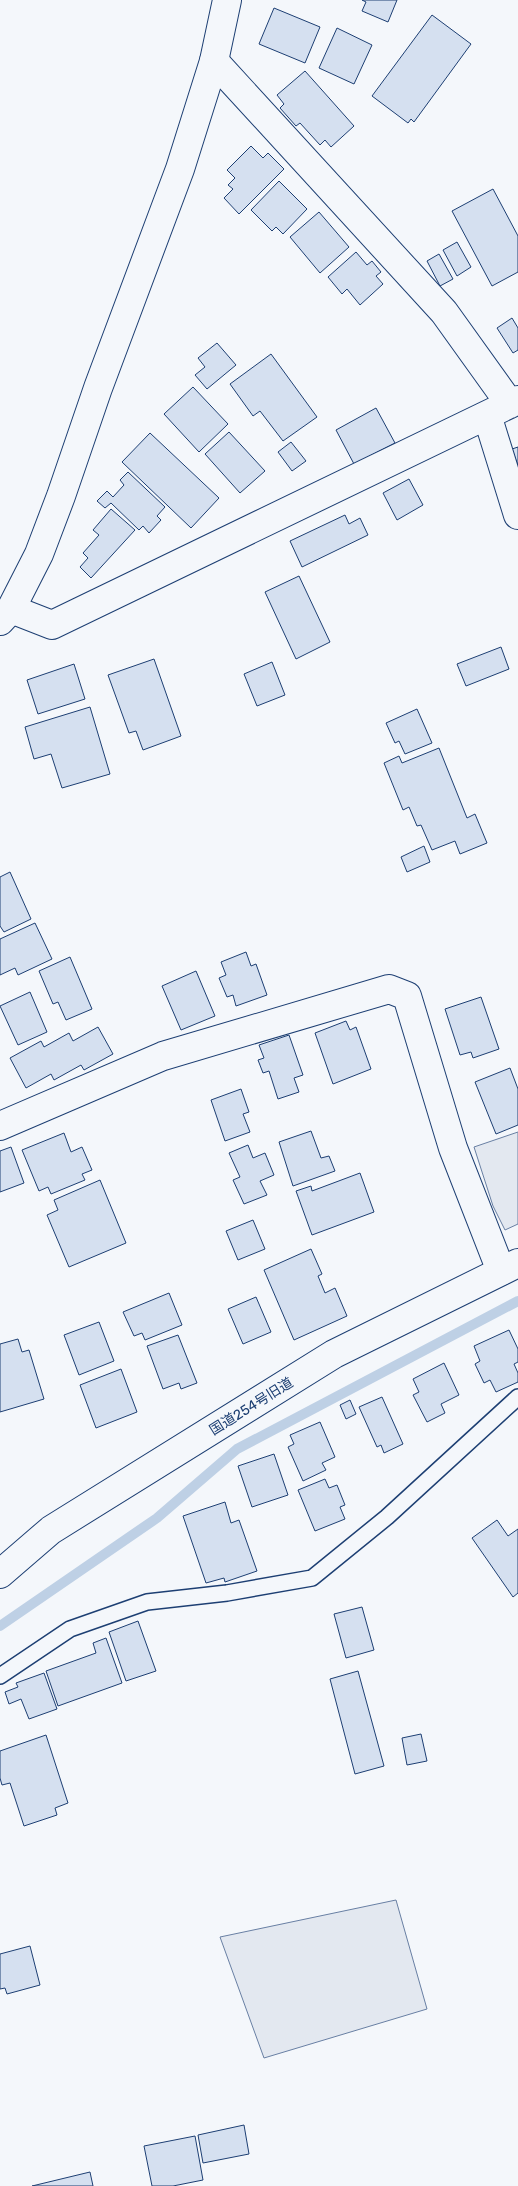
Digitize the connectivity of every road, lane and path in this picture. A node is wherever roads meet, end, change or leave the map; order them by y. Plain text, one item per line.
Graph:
1 (227, 0) edge
2 (214, 61) junction
3 (505, 406) edge
4 (518, 515) edge
5 (5, 615) edge
6 (0, 1123) edge
7 (509, 1267) edge
8 (518, 1397) edge
9 (0, 1574) edge
10 (0, 1676) edge

1 - 2 street
2 - 3 street
2 - 5 street
3 - 4 street
3 - 5 street
6 - 7 street
7 - 9 street, 国道254号旧道
8 - 10 lane

